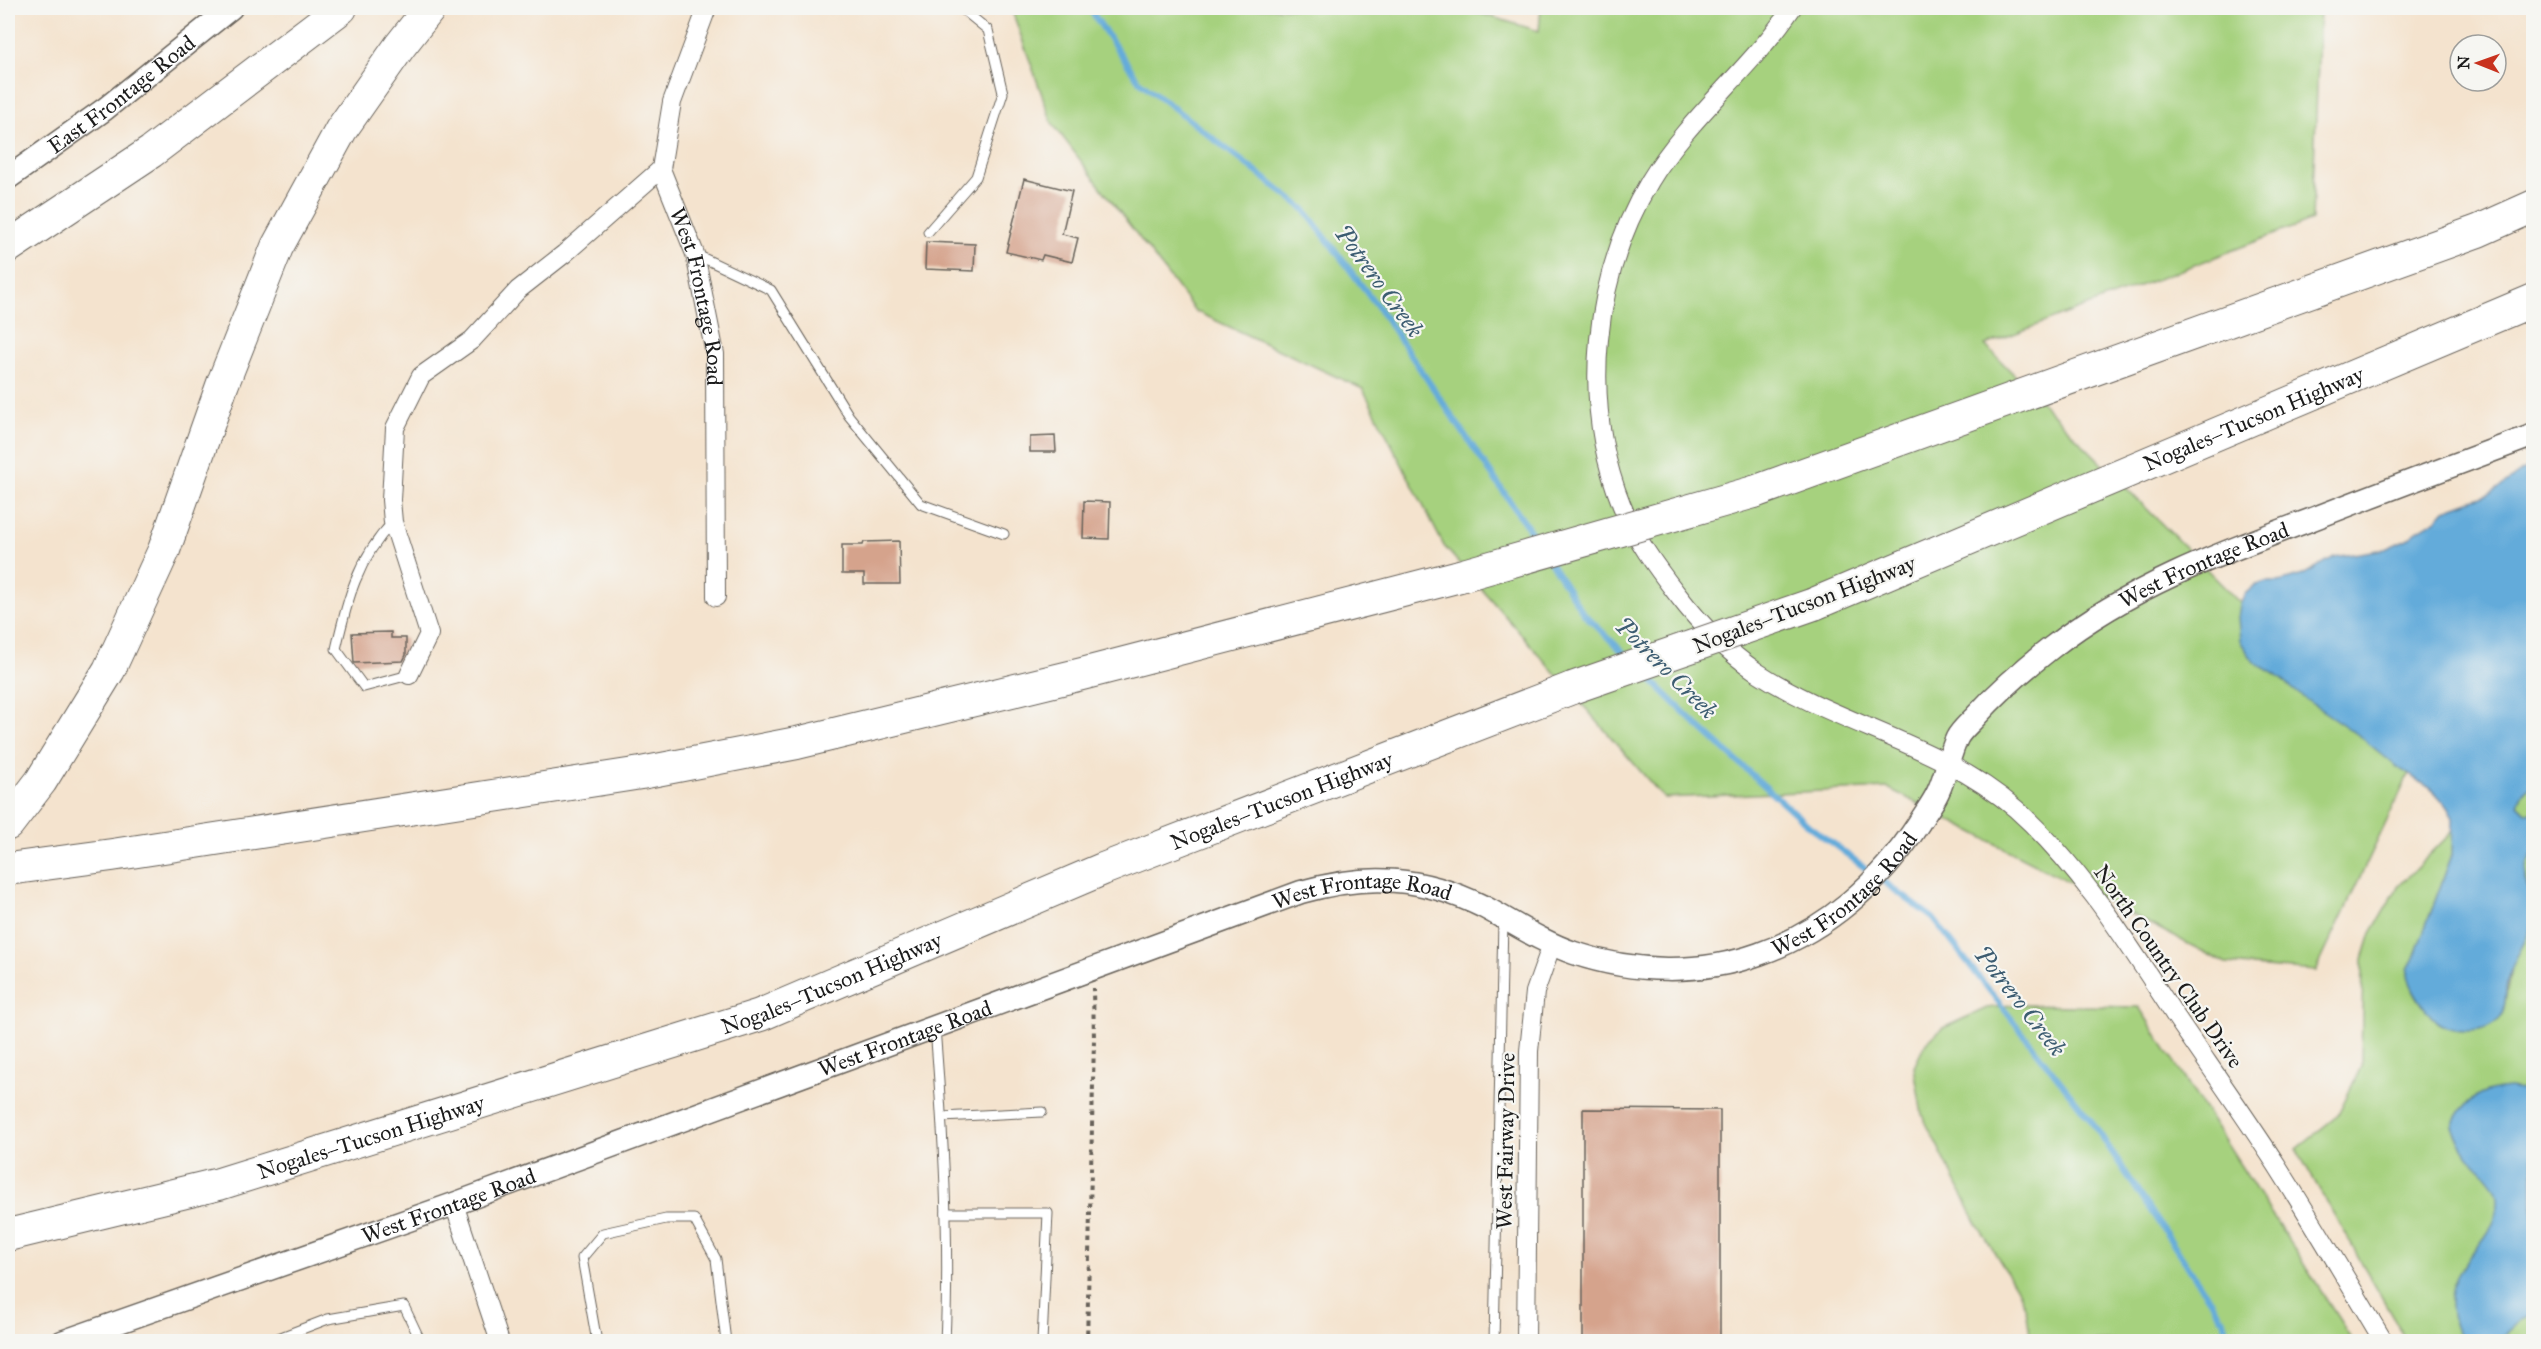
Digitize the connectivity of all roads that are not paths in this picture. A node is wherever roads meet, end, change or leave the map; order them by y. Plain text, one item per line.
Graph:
1 (231, 8) edge
2 (341, 8) edge
3 (430, 8) edge
4 (707, 8) edge
5 (961, 8) edge
6 (1792, 8) edge
7 (661, 169) junction
8 (8, 178) edge
9 (2534, 206) edge
10 (928, 232) dead end
11 (8, 247) edge
12 (695, 254) junction
13 (2534, 300) edge
14 (2534, 435) edge
15 (393, 522) junction
16 (1004, 534) dead end
17 (716, 597) dead end
18 (409, 675) joint
19 (1949, 763) junction
20 (12, 818) edge
21 (8, 869) edge
22 (1503, 918) junction
23 (1552, 944) junction
24 (934, 1027) junction
25 (1042, 1112) dead end
26 (942, 1117) junction
27 (454, 1204) junction
28 (946, 1213) junction
29 (8, 1235) edge
30 (62, 1341) edge
31 (268, 1341) edge
32 (421, 1341) edge
33 (500, 1341) edge
34 (597, 1341) edge
35 (726, 1341) edge
36 (945, 1341) edge
37 (1042, 1341) edge
38 (1494, 1341) edge
39 (1526, 1341) edge
40 (2384, 1341) edge

1 - 8 street, East Frontage Road
2 - 11 highway
3 - 20 highway
4 - 7 street
5 - 10 lane
6 - 19 street, North Country Club Drive
7 - 12 street, West Frontage Road
7 - 15 street
9 - 21 highway, bridge
12 - 16 lane
12 - 17 street, West Frontage Road
13 - 29 highway, Nogales–Tucson Highway, bridge
14 - 19 street, West Frontage Road
15 - 18 street
15 - 18 lane
19 - 23 street, West Frontage Road
19 - 40 street, North Country Club Drive
22 - 23 street, West Frontage Road
22 - 24 street, West Frontage Road
22 - 38 lane
23 - 39 street, West Fairway Drive
24 - 26 lane
24 - 27 street, West Frontage Road
25 - 26 lane
26 - 28 lane
27 - 30 street, West Frontage Road
27 - 33 street
28 - 36 lane
28 - 37 lane
31 - 32 lane
34 - 35 lane

